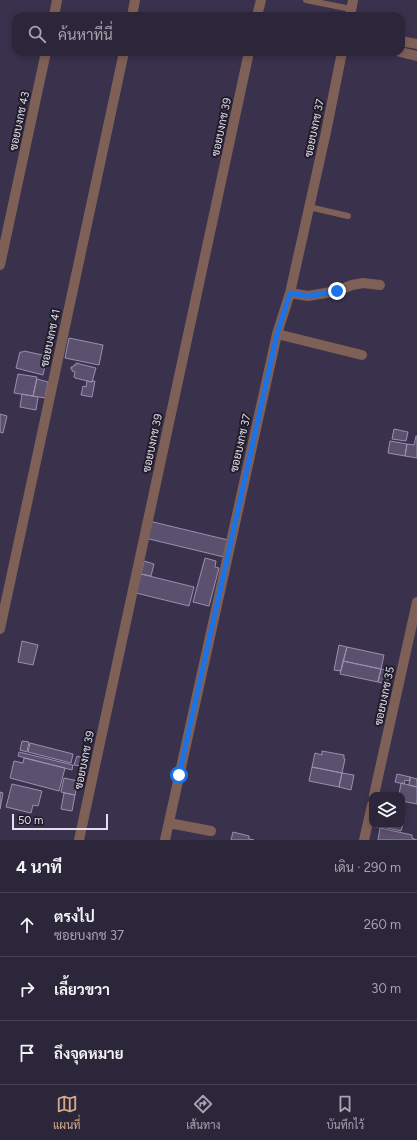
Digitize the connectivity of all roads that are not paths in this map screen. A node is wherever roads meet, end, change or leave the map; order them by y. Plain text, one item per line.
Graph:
1 (57, 0) edge
2 (135, 0) edge
3 (261, 0) edge
4 (306, 0) edge
5 (352, 8) edge
6 (55, 12) edge
7 (133, 12) edge
8 (258, 12) edge
9 (405, 41) edge
10 (417, 44) edge
11 (405, 53) edge
12 (45, 56) edge
13 (123, 56) edge
14 (248, 56) edge
15 (341, 56) edge
16 (417, 56) edge
17 (309, 207) junction
18 (348, 216) dead end
19 (0, 265) edge
20 (380, 285) dead end
21 (290, 293) junction
22 (277, 334) junction
23 (362, 355) dead end
24 (417, 602) edge
25 (0, 629) edge
26 (375, 792) edge
27 (369, 818) edge
28 (169, 823) junction
29 (211, 831) dead end
30 (79, 840) edge
31 (165, 840) edge
32 (364, 840) edge

1 - 6 street
2 - 7 street
3 - 8 street
4 - 5 lane
9 - 10 street
11 - 16 street
12 - 19 street, ซอยบงกช 43
13 - 25 street, ซอยบงกช 41
14 - 30 street, ซอยบงกช 39
15 - 17 street, ซอยบงกช 37
17 - 18 lane
17 - 21 street, ซอยบงกช 37
20 - 21 street
21 - 22 street, ซอยบงกช 37
22 - 23 street
22 - 28 street, ซอยบงกช 37
24 - 26 street, ซอยบงกช 35
27 - 32 street
28 - 29 street
28 - 31 street, ซอยบงกช 37

